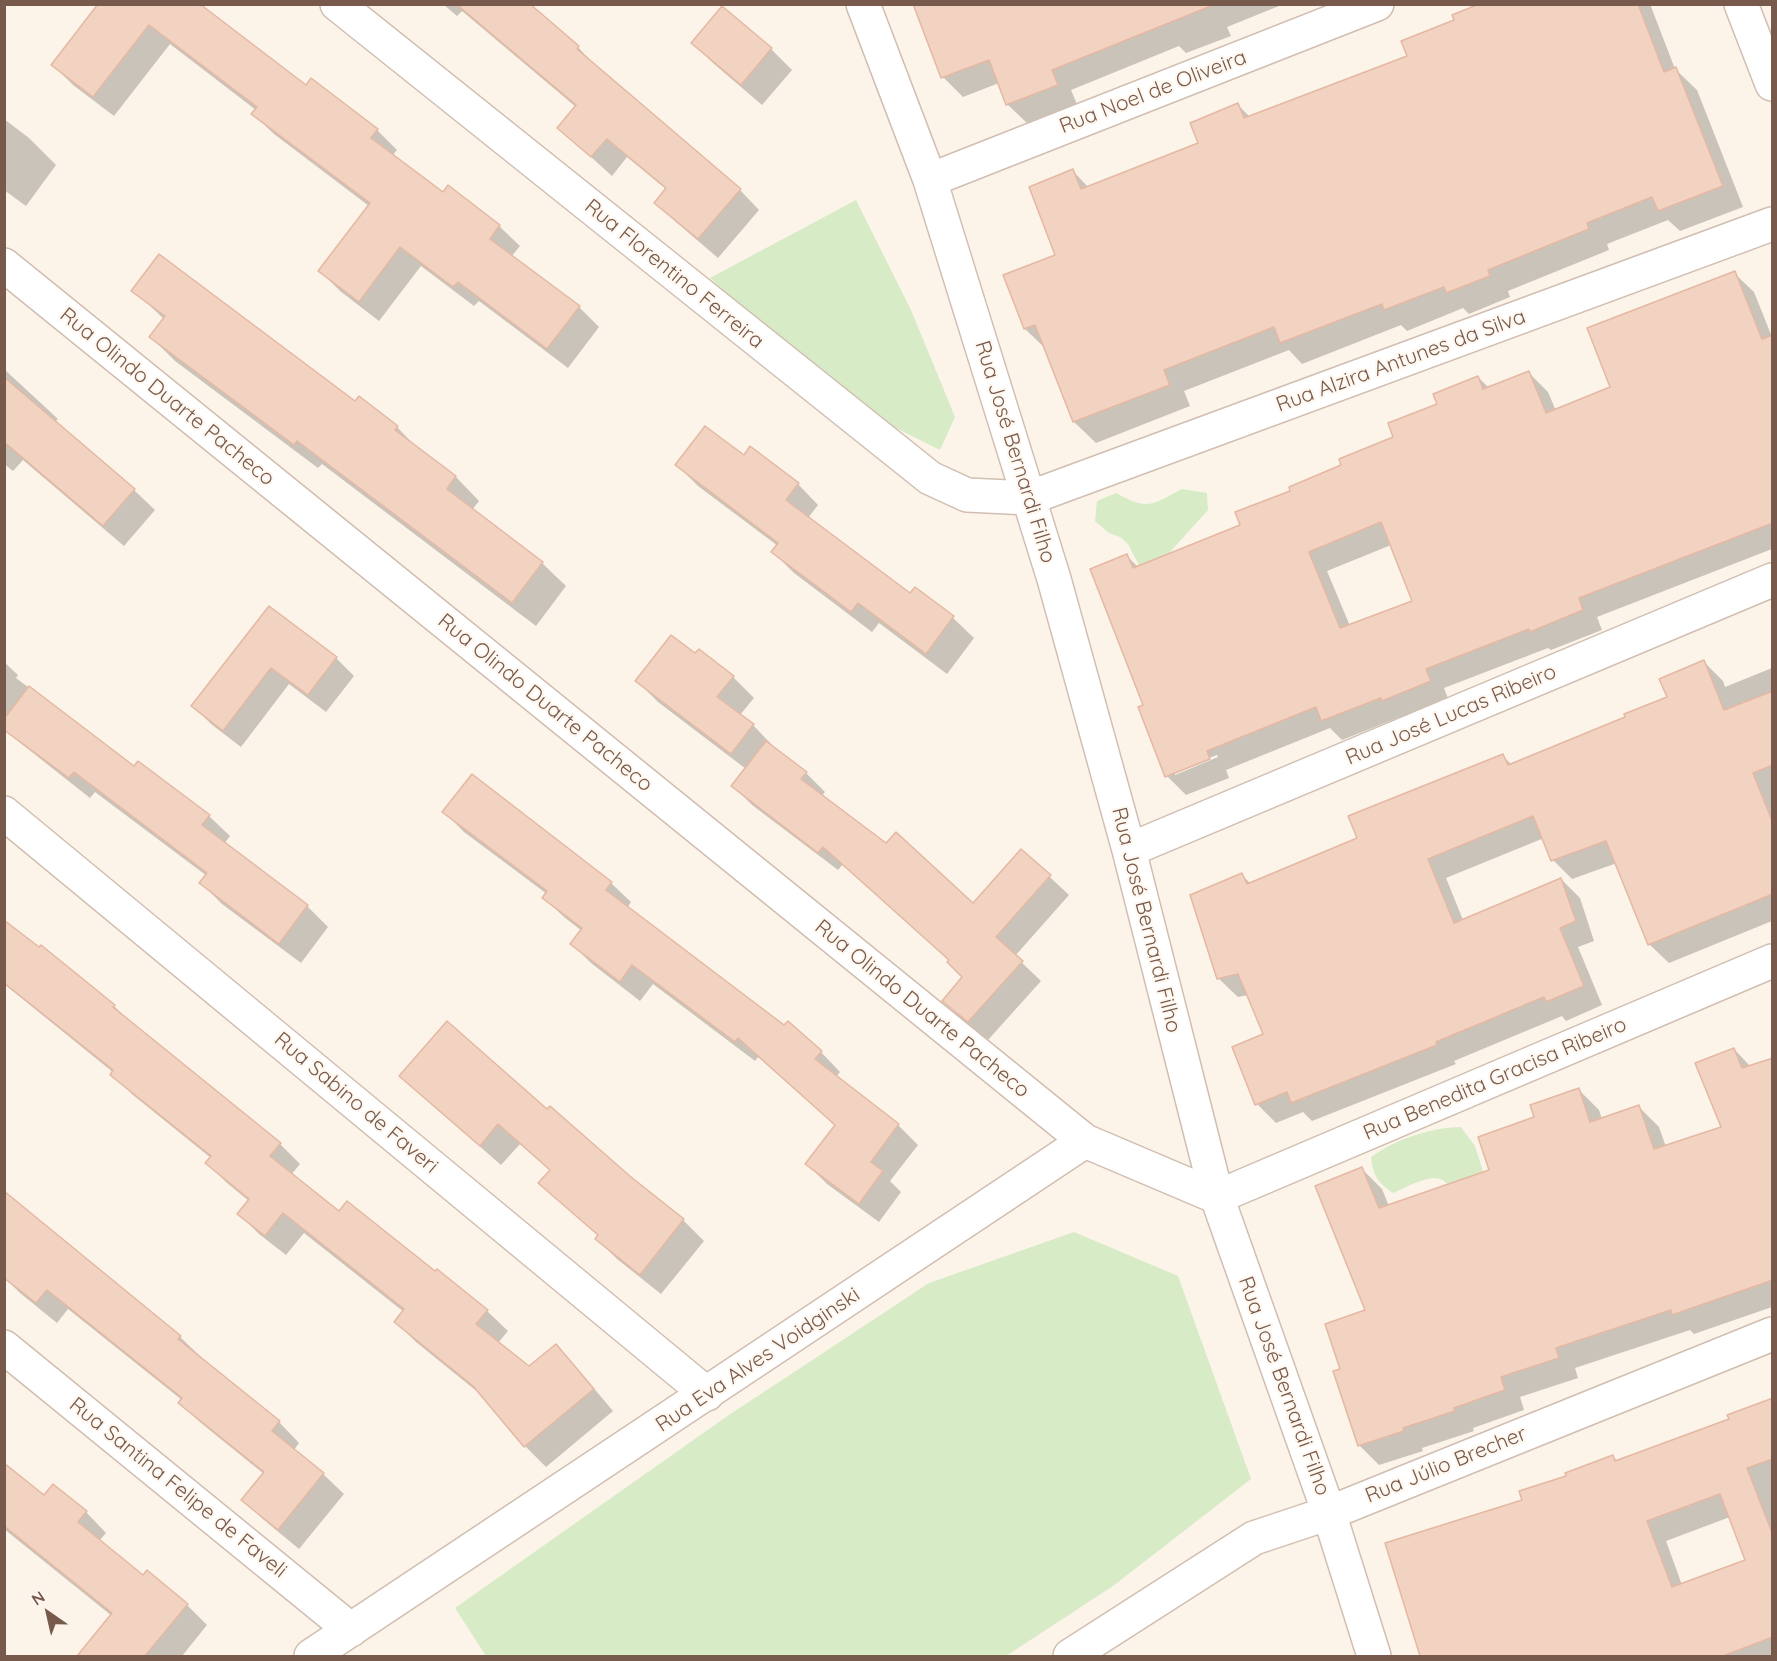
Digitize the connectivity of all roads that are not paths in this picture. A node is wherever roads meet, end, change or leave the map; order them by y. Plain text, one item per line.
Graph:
1 (337, 4) edge
2 (863, 4) edge
3 (1377, 4) edge
4 (1741, 4) edge
5 (1773, 84) edge
6 (930, 180) junction
7 (1773, 224) edge
8 (4, 265) edge
9 (1029, 498) junction
10 (1773, 580) edge
11 (4, 813) edge
12 (1129, 850) junction
13 (1773, 961) edge
14 (1085, 1141) junction
15 (1217, 1197) junction
16 (1773, 1334) edge
17 (4, 1347) edge
18 (707, 1394) junction
19 (1329, 1513) junction
20 (351, 1630) junction
21 (311, 1656) edge
22 (1070, 1656) edge
23 (1374, 1656) edge

1 - 9 street, Rua Florentino Ferreira
2 - 6 street, Rua José Bernardi Filho
3 - 6 street, Rua Noel de Oliveira
4 - 5 street
6 - 9 street, Rua José Bernardi Filho
7 - 9 street, Rua Alzira Antunes da Silva
8 - 14 street, Rua Olindo Duarte Pacheco
9 - 12 street, Rua José Bernardi Filho
10 - 12 street, Rua José Lucas Ribeiro
11 - 18 street, Rua Sabino de Faveri
12 - 15 street, Rua José Bernardi Filho
13 - 15 street, Rua Benedita Gracisa Ribeiro
14 - 15 street
14 - 18 street, Rua Eva Alves Voidginski
15 - 19 street, Rua José Bernardi Filho
16 - 19 street, Rua Júlio Brecher
17 - 20 street, Rua Santina Felipe de Faveli
18 - 20 street, Rua Eva Alves Voidginski
19 - 22 street, Rua Júlio Brecher
19 - 23 street, Rua José Bernardi Filho
20 - 21 street, Rua Eva Alves Voidginski

